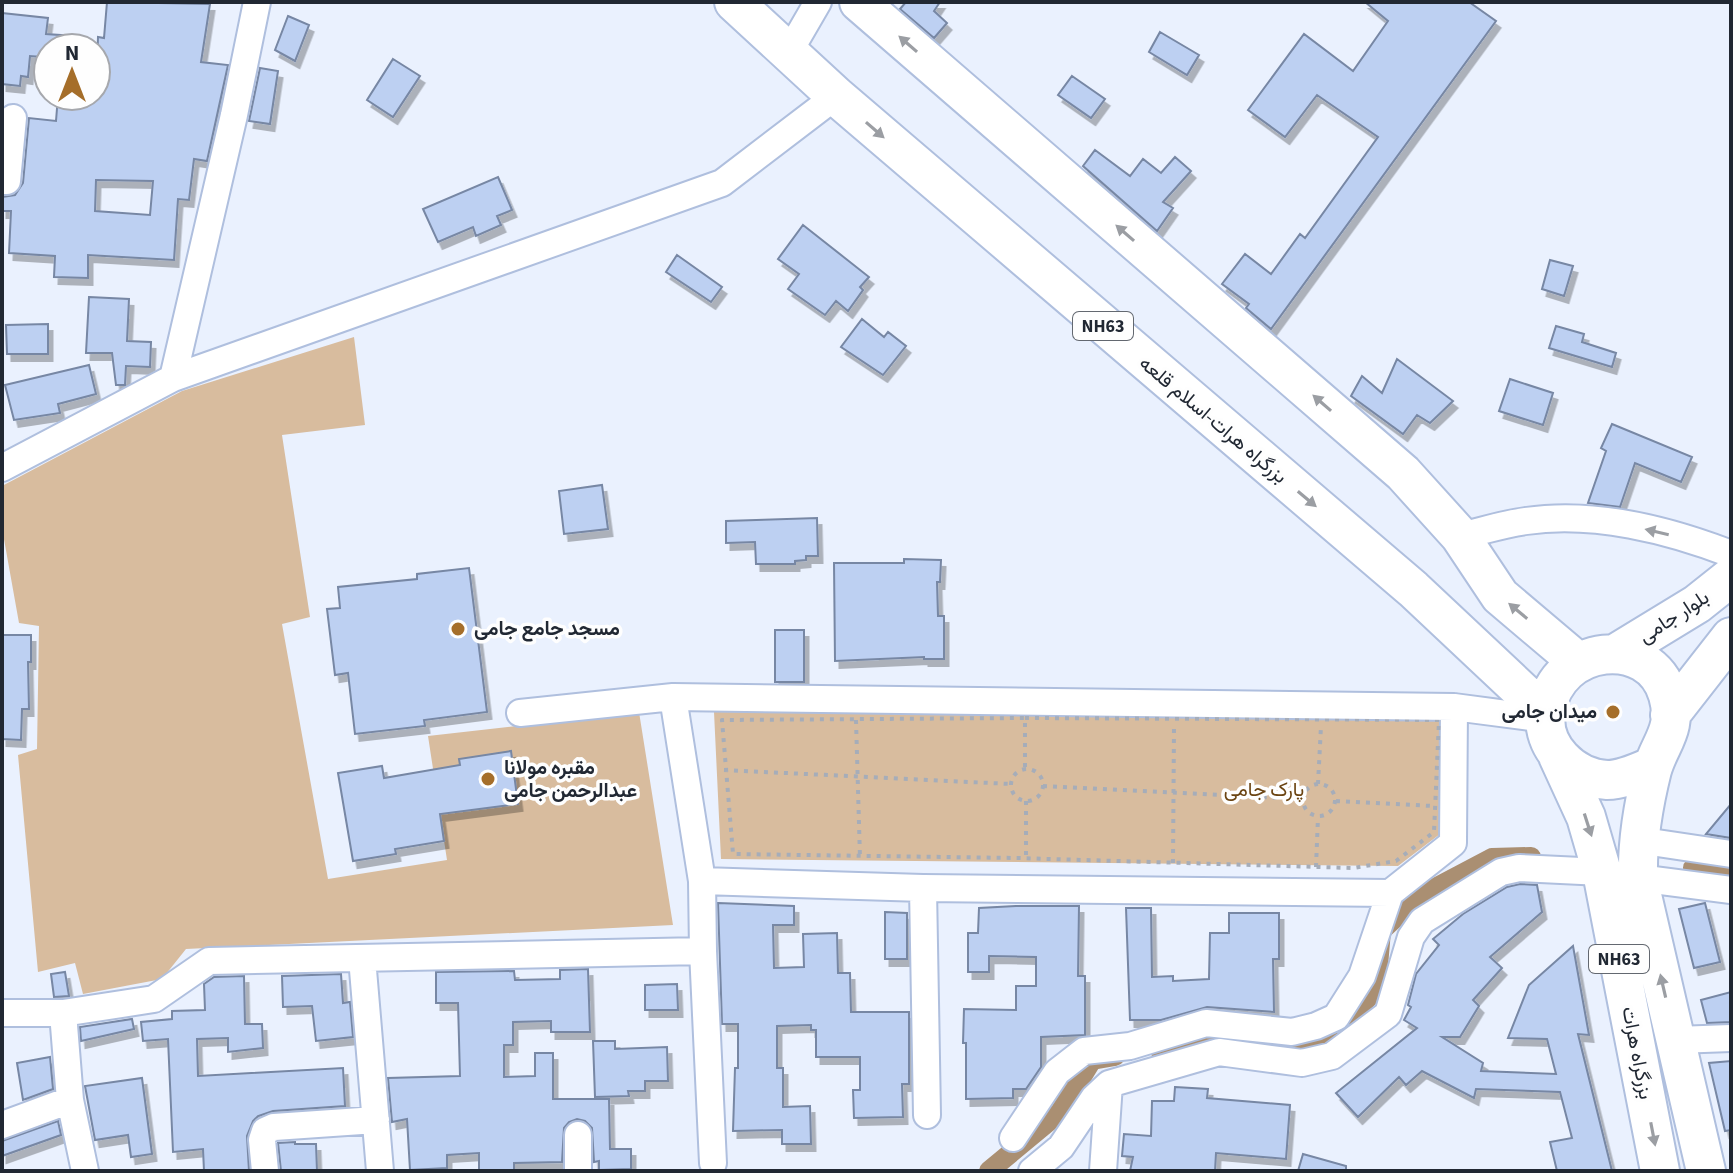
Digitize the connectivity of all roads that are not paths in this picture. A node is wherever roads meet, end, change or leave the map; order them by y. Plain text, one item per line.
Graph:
1 (257, 2) edge
2 (734, 2) edge
3 (818, 2) edge
4 (859, 2) edge
5 (789, 52) junction
6 (836, 96) junction
7 (13, 118) dead end
8 (2, 181) edge
9 (173, 378) junction
10 (2, 468) edge
11 (1460, 536) junction
12 (1731, 554) edge
13 (1731, 577) edge
14 (1731, 637) edge
15 (1615, 654) junction
16 (1578, 662) junction
17 (673, 697) junction
18 (1454, 707) junction
19 (520, 713) dead end
20 (1670, 715) junction
21 (1549, 729) junction
22 (1653, 766) junction
23 (1637, 840) junction
24 (1731, 854) edge
25 (1620, 875) junction
26 (702, 881) junction
27 (923, 888) junction
28 (1731, 890) edge
29 (1390, 893) junction
30 (703, 951) junction
31 (362, 958) junction
32 (2, 1013) edge
33 (63, 1013) junction
34 (1731, 1038) edge
35 (1676, 1040) junction
36 (1109, 1084) junction
37 (70, 1100) junction
38 (927, 1115) dead end
39 (376, 1120) junction
40 (2, 1125) edge
41 (578, 1135) dead end
42 (1013, 1138) dead end
43 (713, 1163) dead end
44 (85, 1171) edge
45 (265, 1171) edge
46 (380, 1171) edge
47 (578, 1171) edge
48 (1032, 1171) edge
49 (1103, 1171) edge
50 (1660, 1171) edge
51 (1706, 1171) edge

1 - 9 street
2 - 5 highway, بزرگراه هرات-اسلام قلعه / NH63
3 - 5 street
11 -> 4 highway
5 - 6 highway, بزرگراه هرات-اسلام قلعه / NH63
6 - 9 street
6 -> 21 highway, بزرگراه هرات-اسلام قلعه / NH63
7 - 8 street
9 - 10 street
12 -> 11 street
16 -> 11 highway
13 - 15 highway, بلوار جامی
14 - 20 highway
15 - 16 highway
15 - 20 highway
16 - 21 highway
17 - 18 street
17 - 19 street
17 - 26 street
18 - 21 street
18 - 29 street
20 - 22 highway, NH63
21 - 22 highway, NH63
21 -> 25 highway, بزرگراه هرات / NH63
22 - 23 highway, بزرگراه هرات / NH63
23 - 24 street
23 - 25 highway, بزرگراه هرات / NH63
25 - 28 street
35 -> 25 highway, بزرگراه هرات / NH63
25 - 36 street
25 -> 50 highway, بزرگراه هرات / NH63
26 - 27 street
26 - 30 street
27 - 29 street
27 - 38 street
29 - 42 street
30 - 31 street
30 - 43 street
31 - 33 street
31 - 39 street
32 - 33 street
33 - 37 street
34 - 35 street
35 - 51 highway, بزرگراه هرات / NH63
36 - 48 street
36 - 49 street
37 - 40 street
37 - 44 street
39 - 45 street
39 - 46 street
41 - 47 street

